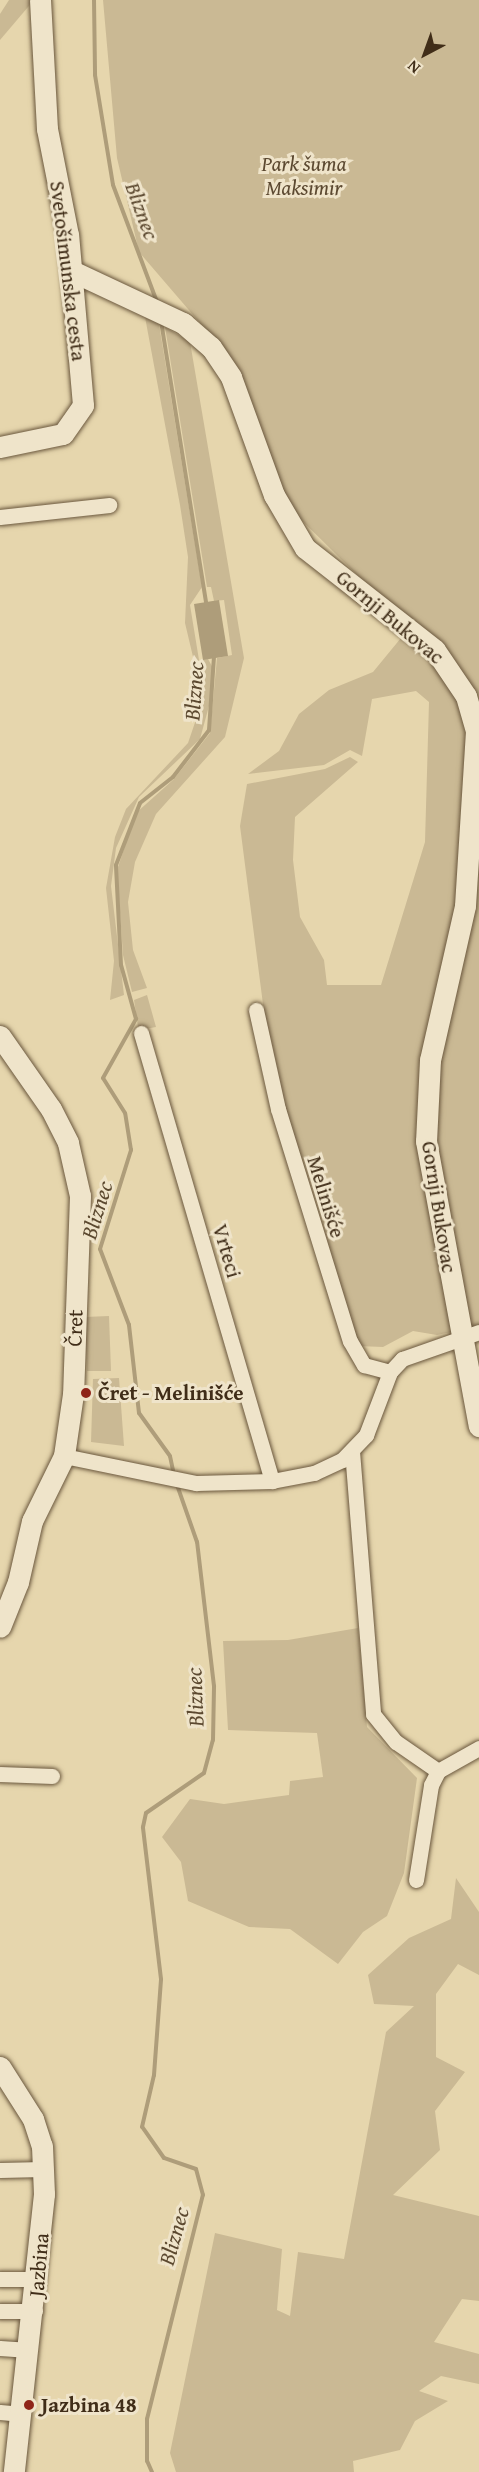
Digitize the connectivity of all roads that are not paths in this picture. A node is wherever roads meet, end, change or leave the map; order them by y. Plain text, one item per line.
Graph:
1 (40, 0) edge
2 (72, 271) junction
3 (0, 447) edge
4 (109, 505) dead end
5 (0, 517) edge
6 (256, 1010) dead end
7 (141, 1033) dead end
8 (0, 1036) edge
9 (470, 1335) edge
10 (390, 1372) junction
11 (479, 1426) edge
12 (352, 1451) junction
13 (64, 1456) junction
14 (272, 1481) junction
15 (0, 1627) edge
16 (479, 1748) edge
17 (438, 1771) junction
18 (0, 1774) edge
19 (52, 1776) dead end
20 (416, 1880) dead end
21 (0, 2067) edge
22 (43, 2169) junction
23 (0, 2170) edge
24 (0, 2279) edge
25 (38, 2279) junction
26 (0, 2311) edge
27 (35, 2311) junction
28 (0, 2348) edge
29 (29, 2350) junction
30 (0, 2412) edge
31 (22, 2414) junction
32 (9, 2468) edge

1 - 2 street, Svetošimunska cesta
2 - 3 street, Svetošimunska cesta
2 - 9 street, Gornji Bukovac
4 - 5 street
6 - 10 street, Melinišće
7 - 14 street, Vrteci
8 - 13 street, Čret
9 - 10 street
9 - 11 street, Gornji Bukovac
10 - 12 street
12 - 14 street
12 - 17 street
13 - 14 street
13 - 15 street, Čret
16 - 17 street
17 - 20 street
18 - 19 street
21 - 22 street, Jazbina
22 - 23 street
22 - 25 street, Jazbina
24 - 25 street
25 - 27 street, Jazbina
26 - 27 street
27 - 29 street, Jazbina
28 - 29 street
29 - 31 street, Jazbina
30 - 31 street
31 - 32 street, Jazbina

